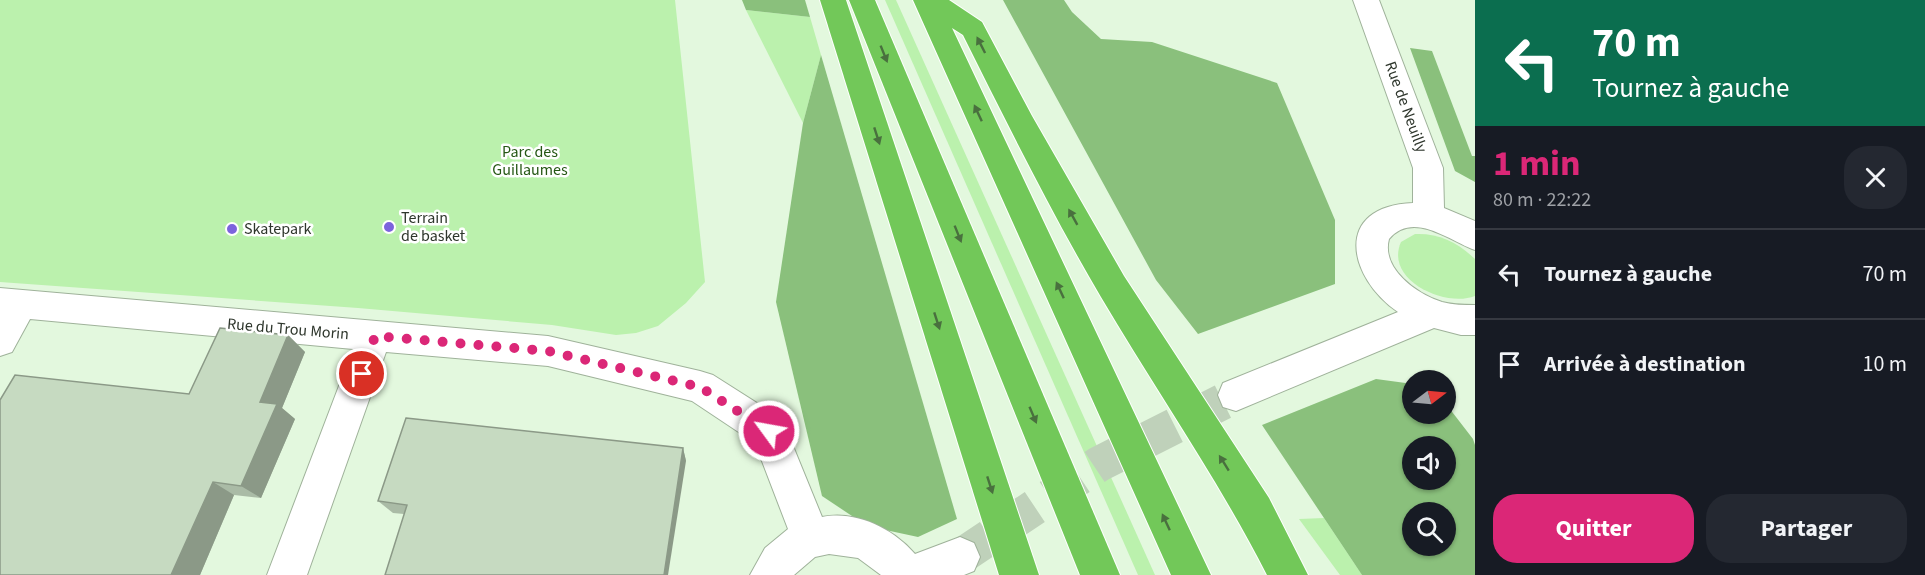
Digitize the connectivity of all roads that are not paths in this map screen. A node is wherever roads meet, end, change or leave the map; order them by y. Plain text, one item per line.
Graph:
1 (833, 0) edge
2 (862, 0) edge
3 (926, 0) edge
4 (931, 0) edge
5 (1366, 0) edge
6 (1429, 216) junction
7 (1475, 237) edge
8 (11, 302) edge
9 (1431, 314) junction
10 (1471, 329) edge
11 (375, 336) junction
12 (0, 341) edge
13 (1236, 395) tunnel mouth
14 (1255, 512) junction
15 (811, 538) junction
16 (960, 557) tunnel mouth
17 (287, 575) edge
18 (770, 575) edge
19 (909, 575) edge
20 (1019, 575) edge
21 (1100, 575) edge
22 (1191, 575) edge
23 (1287, 575) edge
24 (1305, 575) edge

1 -> 20 highway
2 -> 21 highway
22 -> 3 highway
14 -> 4 highway
5 - 6 street, Rue de Neuilly
6 - 7 street
6 - 9 street
8 - 11 street, Rue du Trou Morin
8 - 12 street
9 - 10 street
9 - 13 street
11 - 15 street, Rue du Trou Morin
11 - 17 street
14 - 23 highway
14 - 24 highway
15 - 18 street
15 - 19 street
16 - 19 street

